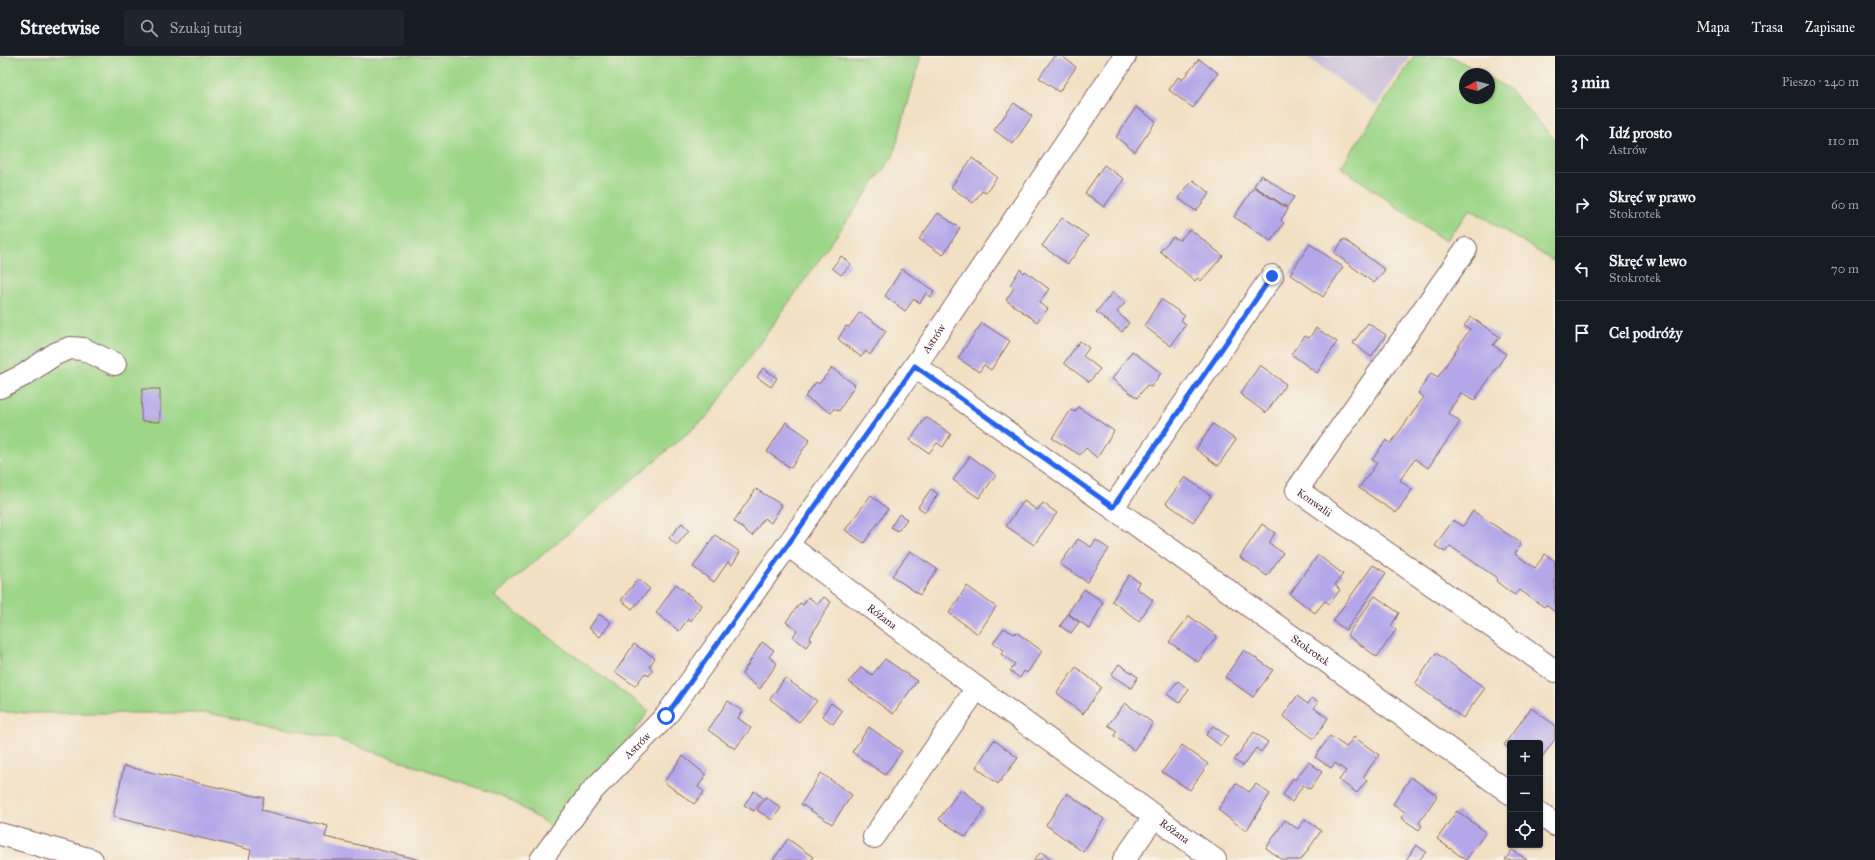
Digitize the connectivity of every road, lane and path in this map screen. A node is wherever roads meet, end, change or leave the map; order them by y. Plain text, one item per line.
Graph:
1 (1125, 56) edge
2 (1466, 249) dead end
3 (1272, 276) dead end
4 (115, 364) dead end
5 (915, 366) junction
6 (0, 387) edge
7 (1113, 507) junction
8 (788, 545) junction
9 (1555, 671) edge
10 (977, 688) junction
11 (1507, 790) edge
12 (1543, 816) edge
13 (1154, 818) junction
14 (1555, 825) edge
15 (0, 834) edge
16 (874, 837) dead end
17 (92, 860) edge
18 (541, 860) edge
19 (1124, 860) edge
20 (1215, 860) edge

1 - 5 street, Astrów
2 - 9 street, Konwalii
3 - 7 street
4 - 6 street
5 - 7 street, Stokrotek
5 - 8 street, Astrów
7 - 11 street, Stokrotek
8 - 10 street, Różana
8 - 18 street, Astrów
10 - 13 street, Różana
10 - 16 street
12 - 14 street
13 - 19 street, Różana
13 - 20 street, Różana
15 - 17 street

